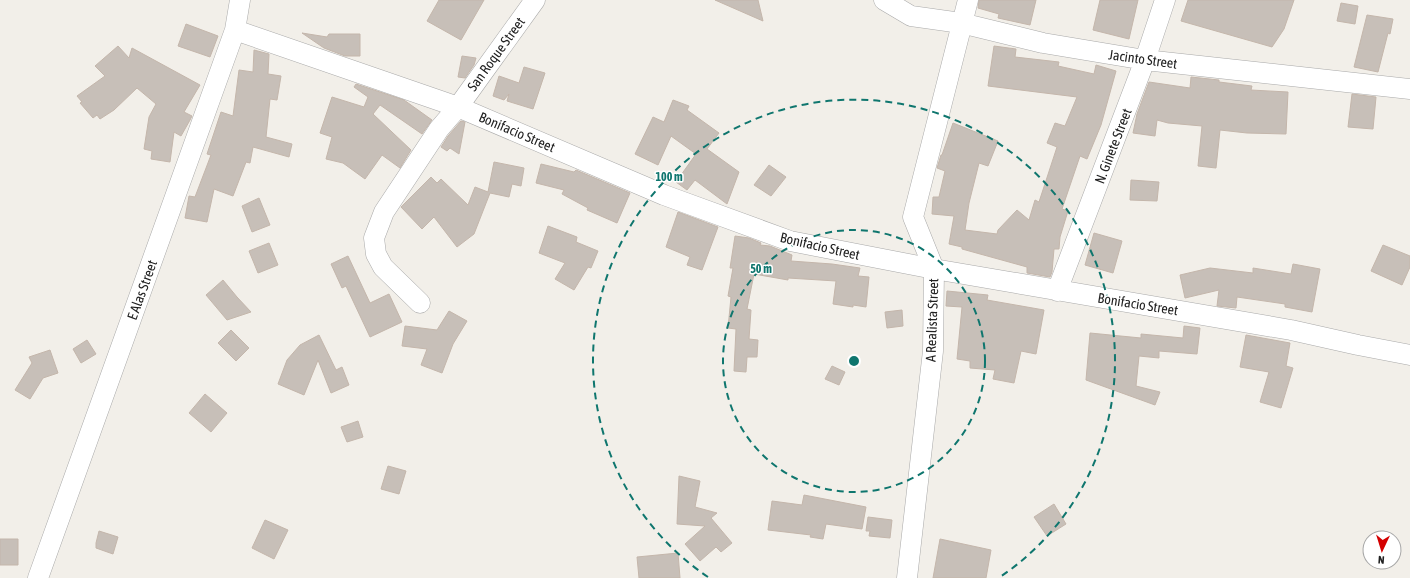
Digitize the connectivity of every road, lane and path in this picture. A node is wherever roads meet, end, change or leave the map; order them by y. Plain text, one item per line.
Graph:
1 (240, 0) edge
2 (535, 0) edge
3 (884, 0) edge
4 (968, 0) edge
5 (1165, 0) edge
6 (961, 23) junction
7 (235, 30) junction
8 (1145, 60) junction
9 (1410, 89) edge
10 (458, 107) junction
11 (934, 269) junction
12 (1058, 291) junction
13 (420, 302) dead end
14 (1410, 355) edge
15 (38, 578) edge
16 (907, 578) edge

1 - 7 street, E Alas Street
2 - 10 street, San Roque Street
3 - 6 street, Jacinto Street
4 - 6 street, A Realista Street
5 - 8 street, N. Ginete Street
6 - 8 street, Jacinto Street
6 - 11 street, A Realista Street
7 - 10 street, Bonifacio Street
7 - 15 street, E Alas Street
8 - 9 street, Jacinto Street
8 - 12 street, N. Ginete Street
10 - 11 street, Bonifacio Street
10 - 13 street, San Roque Street
11 - 12 street, Bonifacio Street
11 - 16 street, A Realista Street
12 - 14 street, Bonifacio Street

